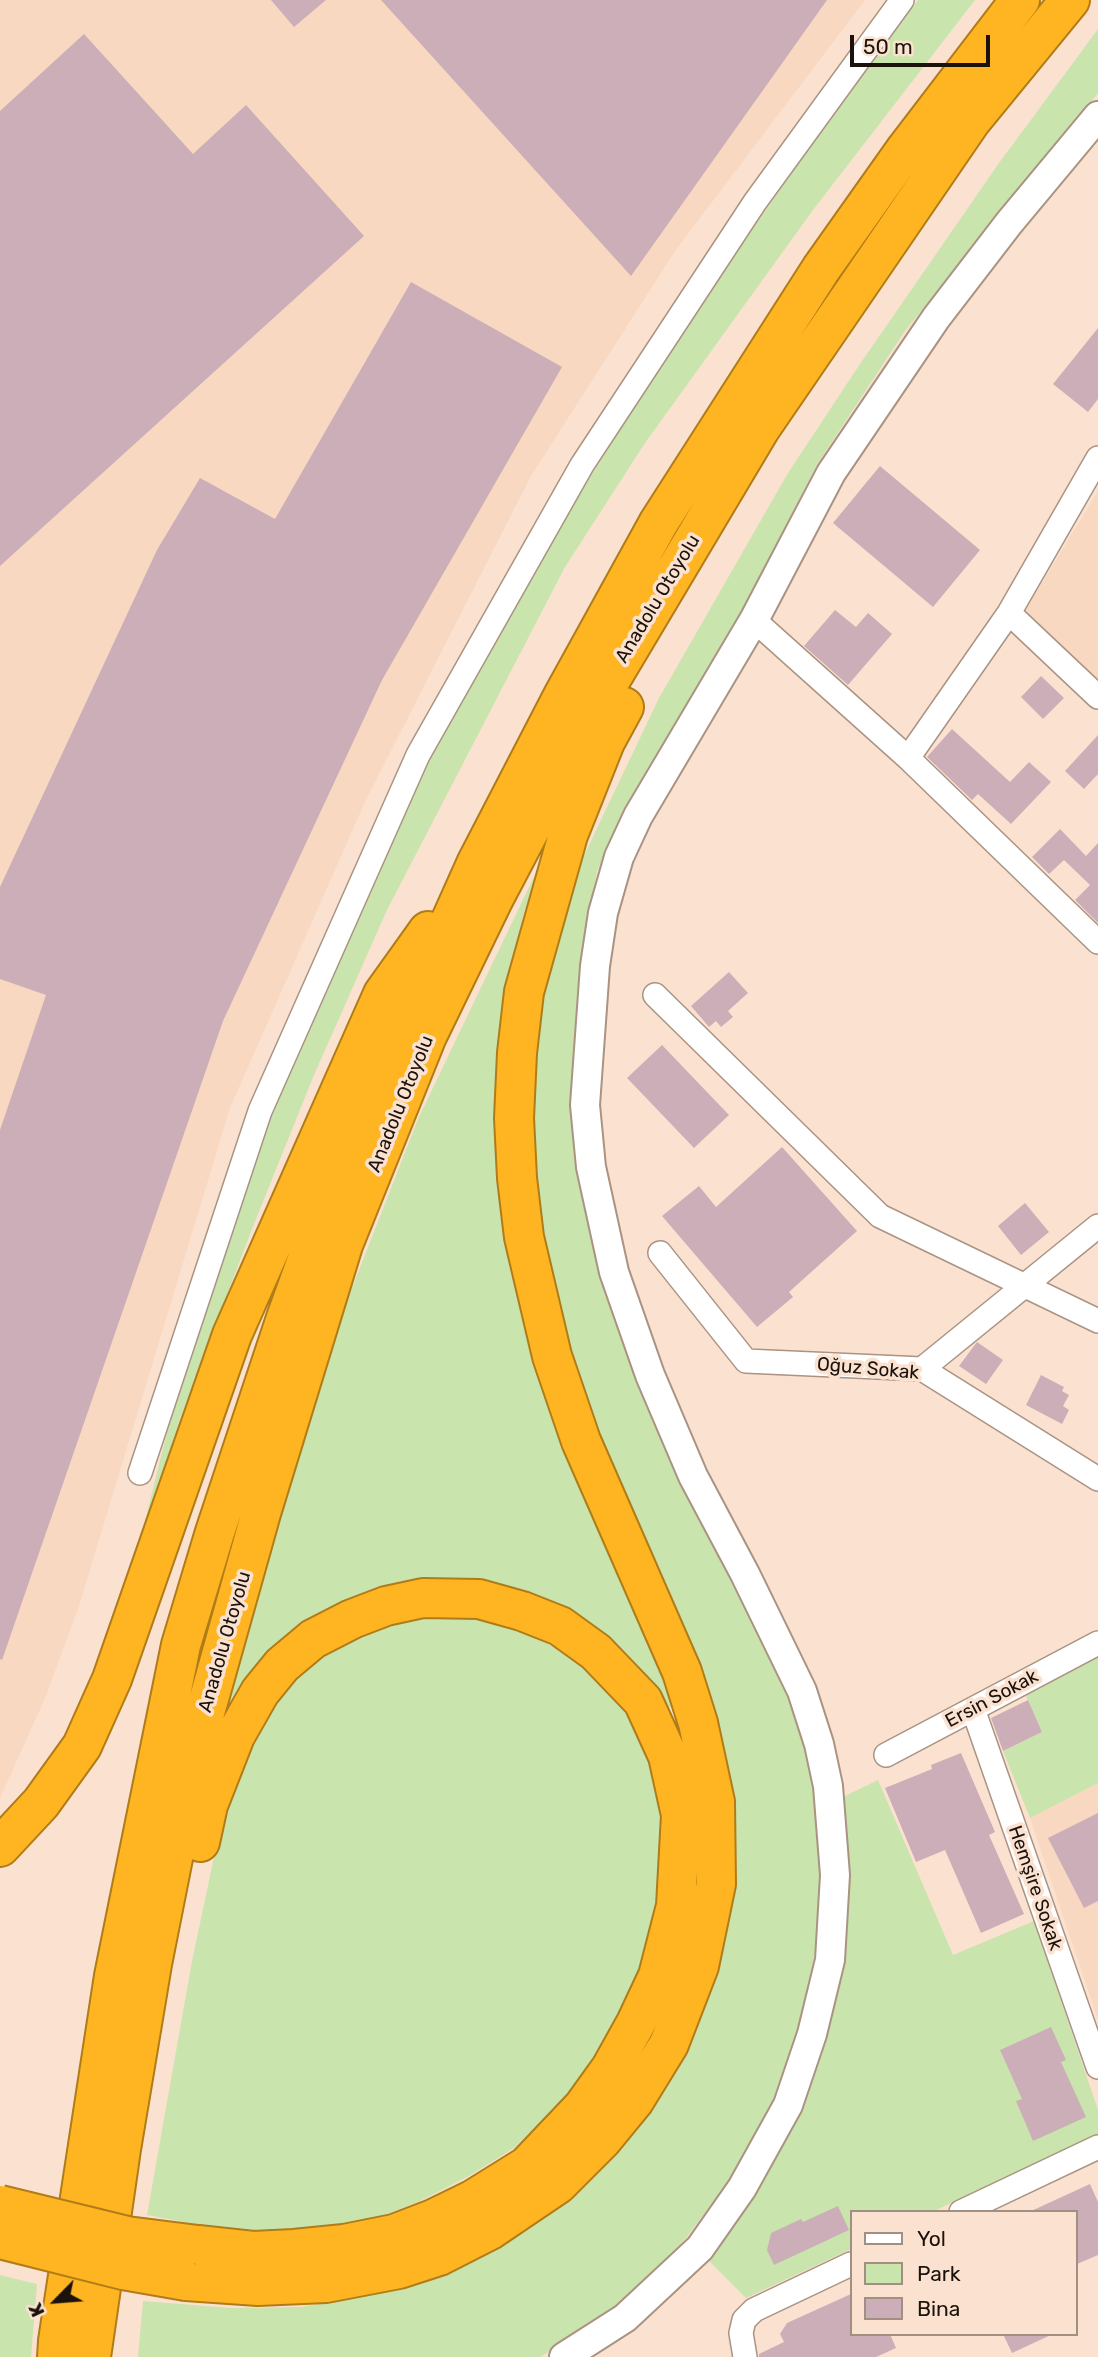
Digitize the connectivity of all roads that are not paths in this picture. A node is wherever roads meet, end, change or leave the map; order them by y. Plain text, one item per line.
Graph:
1 (902, 0) edge
2 (1020, 0) edge
3 (1070, 0) edge
4 (1098, 116) edge
5 (760, 429) junction
6 (1098, 458) edge
7 (1009, 613) junction
8 (754, 620) junction
9 (1098, 698) edge
10 (908, 758) junction
11 (476, 864) junction
12 (1098, 942) edge
13 (655, 995) dead end
14 (1098, 1226) edge
15 (660, 1254) dead end
16 (1026, 1286) junction
17 (1098, 1321) edge
18 (922, 1369) junction
19 (140, 1474) dead end
20 (1098, 1479) edge
21 (1098, 1643) edge
22 (972, 1709) junction
23 (886, 1755) dead end
24 (0, 1847) edge
25 (1098, 2067) edge
26 (1098, 2147) edge
27 (121, 2149) junction
28 (0, 2205) edge
29 (965, 2210) edge
30 (0, 2239) edge
31 (192, 2263) junction
32 (850, 2264) edge
33 (57, 2357) edge
34 (92, 2357) edge
35 (564, 2357) edge
36 (745, 2357) edge

1 - 19 street
2 - 11 highway, Anadolu Otoyolu
3 - 5 highway, Anadolu Otoyolu
4 - 8 street
5 - 27 highway, Anadolu Otoyolu
5 - 31 highway
6 - 7 street
7 - 9 street
7 - 10 street
8 - 10 street
8 - 35 street
10 - 12 street
11 - 24 highway
11 - 33 highway, Anadolu Otoyolu
13 - 16 street
14 - 16 street
15 - 18 street, Oğuz Sokak
16 - 17 street
16 - 18 street
18 - 20 street, Oğuz Sokak
21 - 22 street, Ersin Sokak
22 - 23 street, Ersin Sokak
22 - 25 street, Hemşire Sokak
26 - 29 street
27 - 31 highway
27 - 34 highway, Anadolu Otoyolu
28 - 31 highway, bridge
30 - 31 highway, bridge
32 - 36 street

